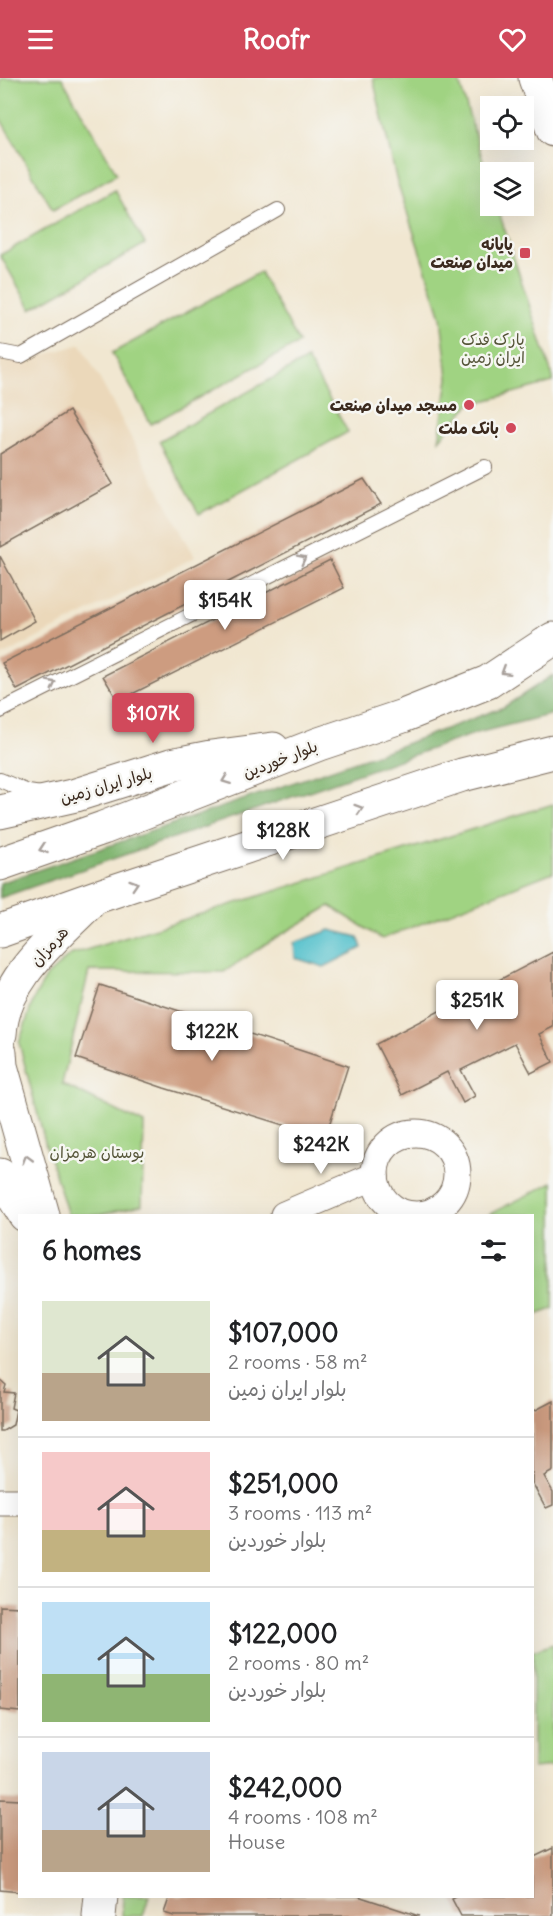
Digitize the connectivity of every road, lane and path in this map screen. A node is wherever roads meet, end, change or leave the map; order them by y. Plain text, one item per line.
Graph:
1 (535, 78) edge
2 (553, 130) edge
3 (278, 210) dead end
4 (0, 352) edge
5 (484, 467) dead end
6 (553, 639) edge
7 (0, 711) edge
8 (319, 744) junction
9 (547, 754) edge
10 (0, 780) edge
11 (76, 795) junction
12 (0, 812) edge
13 (0, 864) edge
14 (96, 897) junction
15 (0, 931) edge
16 (0, 1035) edge
17 (0, 1052) edge
18 (0, 1175) edge
19 (375, 1176) junction
20 (379, 1210) edge
21 (24, 1214) edge
22 (43, 1214) edge
23 (286, 1214) edge
24 (408, 1214) edge
25 (425, 1214) edge
26 (0, 1502) edge
27 (18, 1502) edge
28 (101, 1898) edge
29 (99, 1916) edge

1 - 2 main road
3 - 4 lane
7 -> 5 lane
6 -> 8 main road, بلوار خوردین
8 - 11 main road, بلوار ایران زمین
8 -> 13 main road, بلوار خوردین
14 -> 9 main road
10 - 11 lane
11 - 12 main road, بلوار ایران زمین
14 - 15 main road
14 - 16 main road, هرمزان
22 -> 17 main road
18 - 21 main road
19 - 20 street
19 - 23 street
19 - 25 street
20 - 24 street
26 - 27 street
28 - 29 main road

